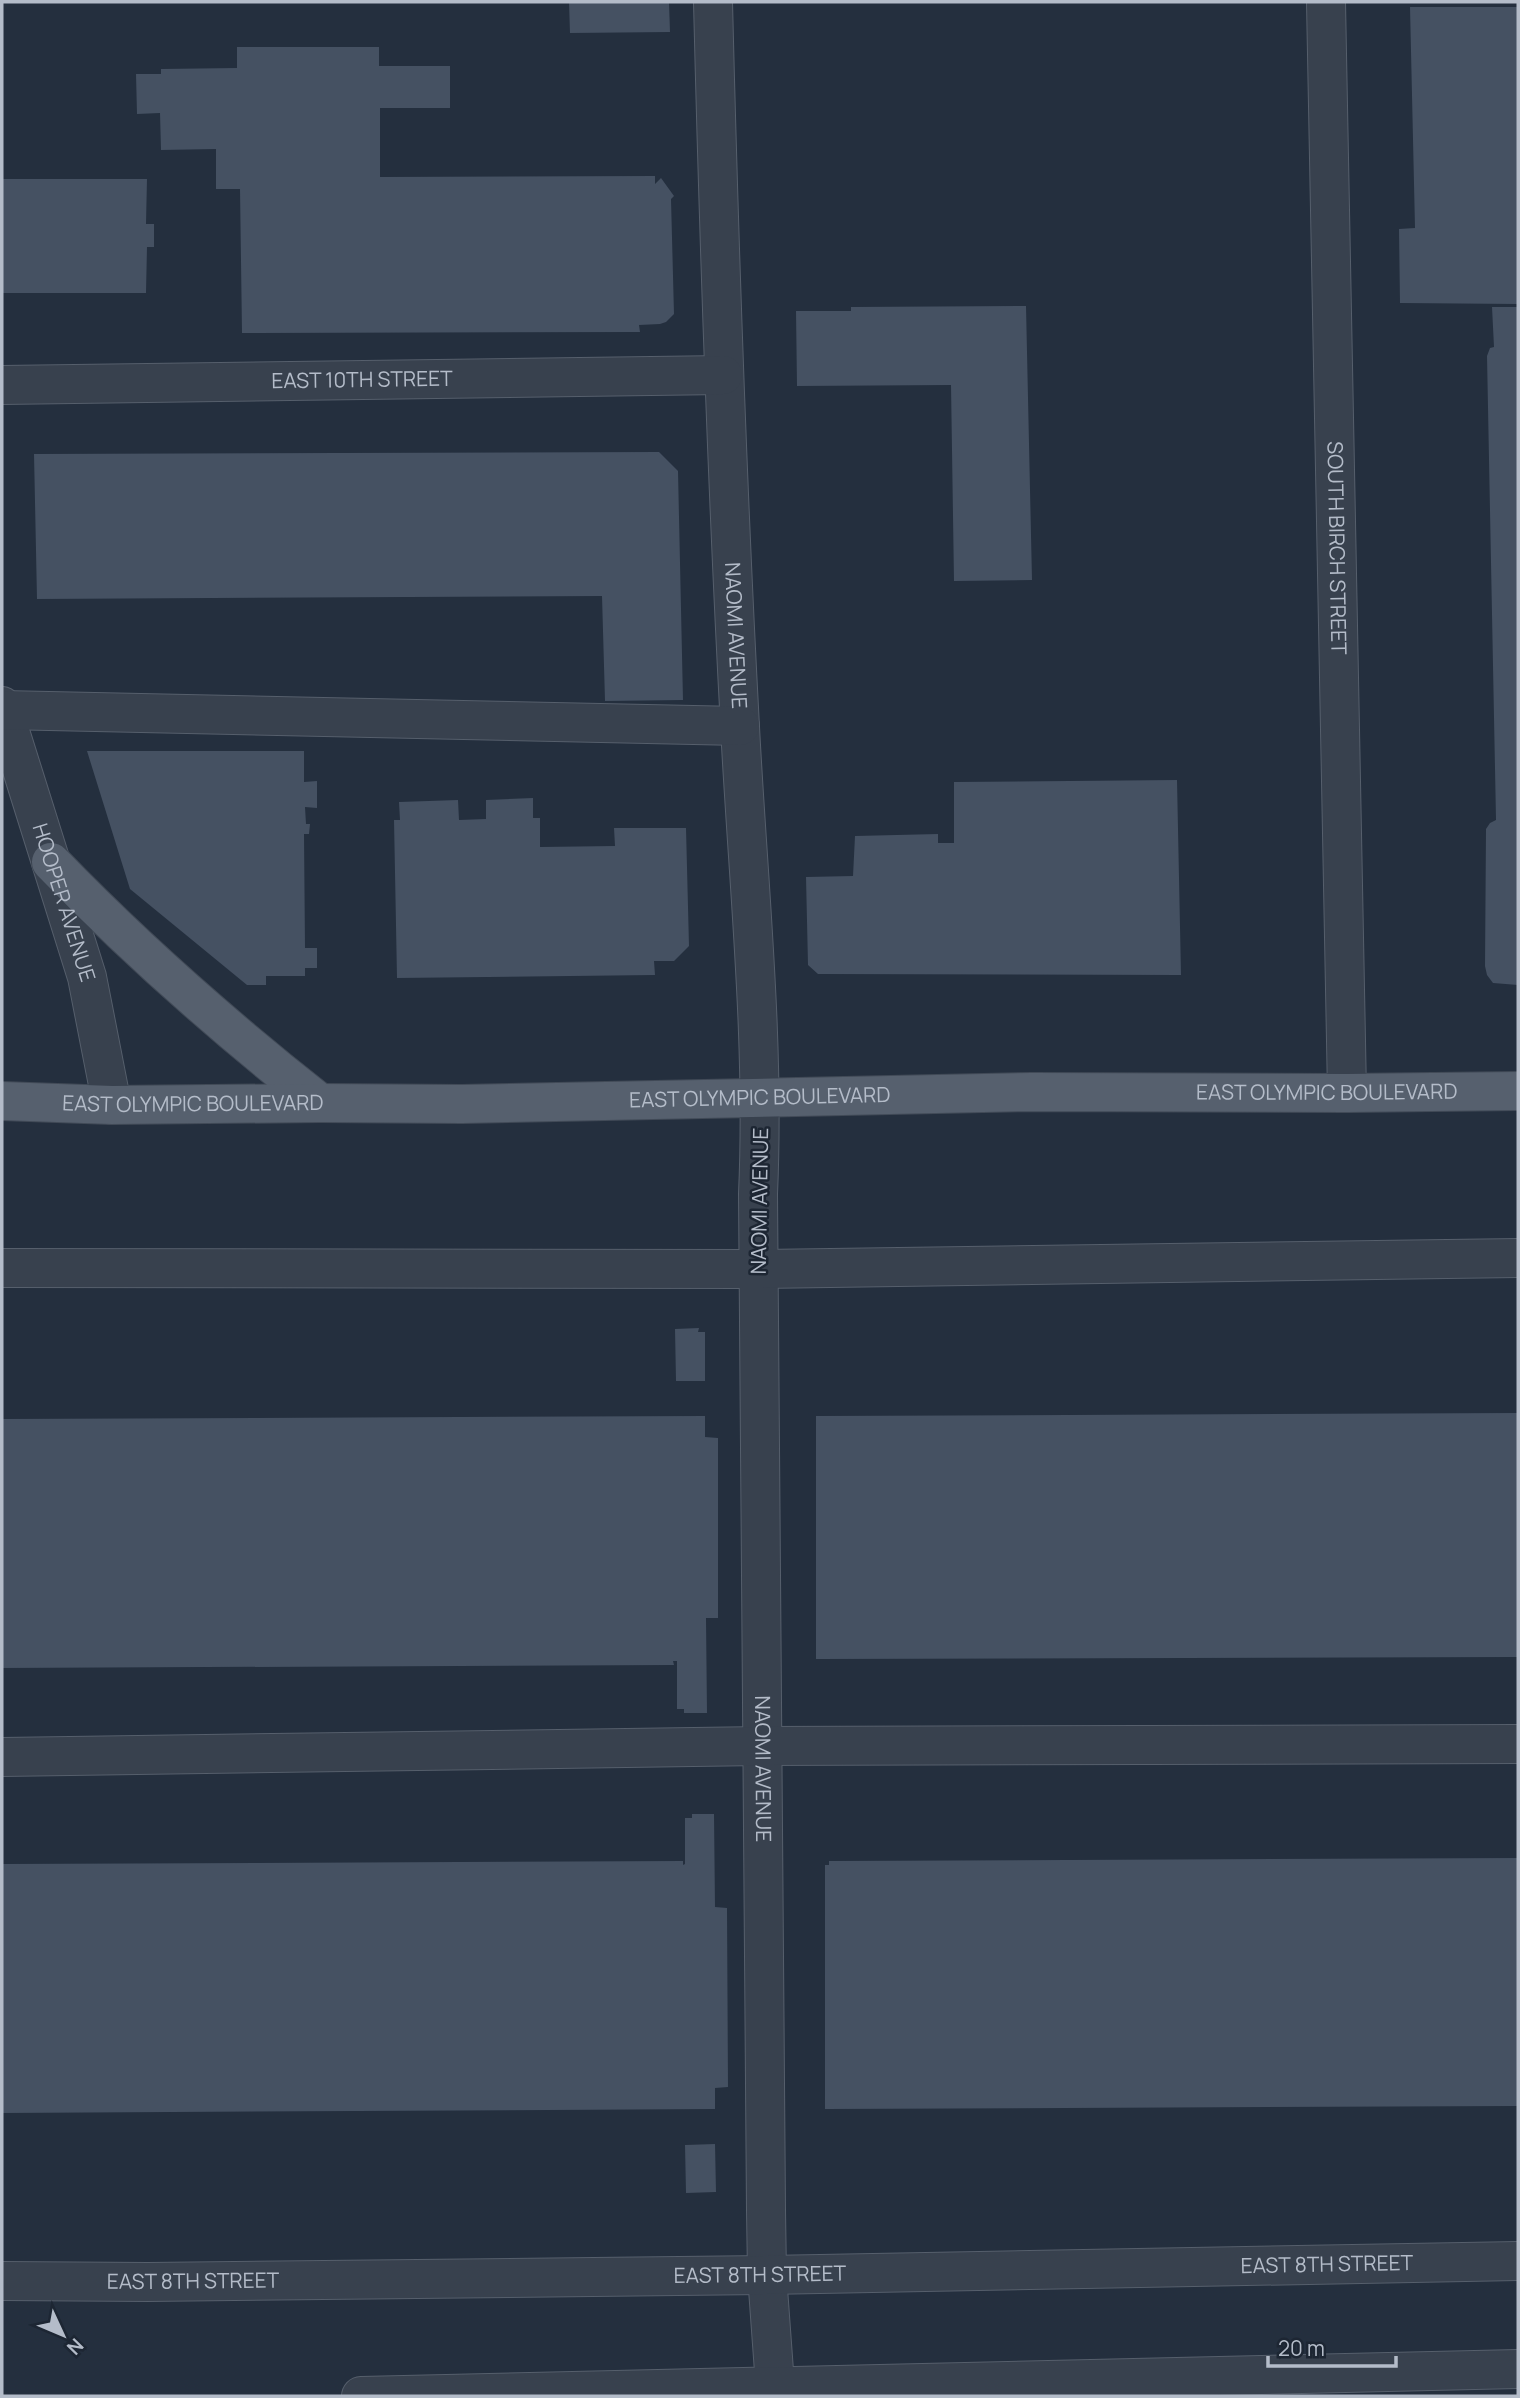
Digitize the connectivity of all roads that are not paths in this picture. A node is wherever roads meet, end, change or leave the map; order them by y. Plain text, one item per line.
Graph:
1 (713, 2) edge
2 (1326, 2) edge
3 (723, 375) junction
4 (2, 385) edge
5 (2, 708) edge
6 (740, 726) junction
7 (51, 862) junction
8 (1518, 1090) edge
9 (1347, 1093) junction
10 (761, 1099) junction
11 (2, 1101) edge
12 (320, 1102) junction
13 (112, 1105) junction
14 (1518, 1258) edge
15 (2, 1268) edge
16 (758, 1269) junction
17 (1518, 1744) edge
18 (761, 1746) junction
19 (2, 1757) edge
20 (1518, 2261) edge
21 (767, 2275) junction
22 (2, 2281) edge
23 (1518, 2369) edge
24 (775, 2385) junction
25 (361, 2396) edge

1 - 3 street, NAOMI AVENUE
2 - 9 street, SOUTH BIRCH STREET
3 - 4 street, EAST 10TH STREET
3 - 6 street, NAOMI AVENUE
5 - 6 street
5 - 7 street, HOOPER AVENUE
6 - 10 street, NAOMI AVENUE
7 - 12 main road
7 - 13 street, HOOPER AVENUE
8 - 9 main road, EAST OLYMPIC BOULEVARD
9 - 10 main road, EAST OLYMPIC BOULEVARD
10 - 12 main road, EAST OLYMPIC BOULEVARD
10 - 16 street, NAOMI AVENUE
11 - 13 main road, EAST OLYMPIC BOULEVARD
12 - 13 main road, EAST OLYMPIC BOULEVARD
14 - 16 street
15 - 16 street
16 - 18 street, NAOMI AVENUE
17 - 18 street
18 - 19 street
18 - 21 street, NAOMI AVENUE
20 - 21 street, EAST 8TH STREET
21 - 22 street, EAST 8TH STREET
21 - 24 street, NAOMI AVENUE
23 - 24 street
24 - 25 street

